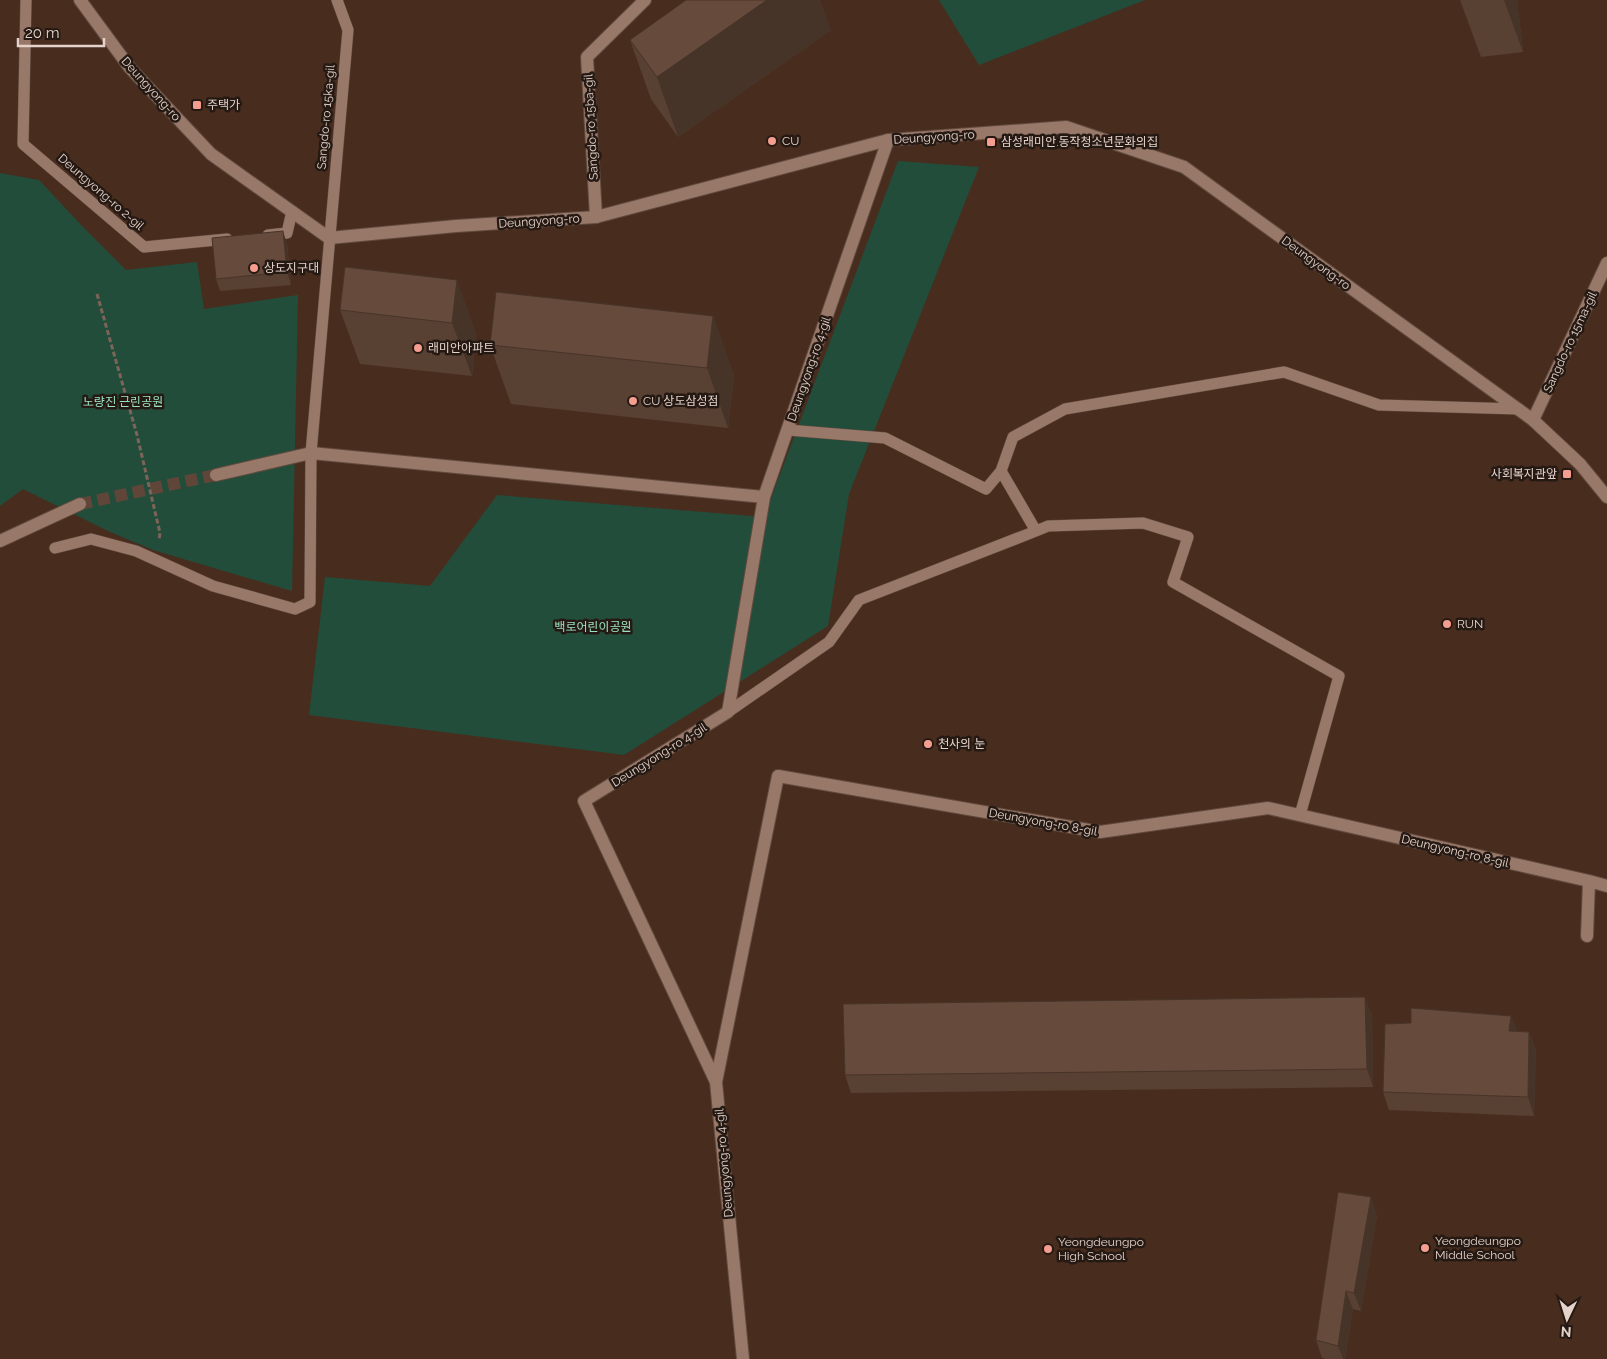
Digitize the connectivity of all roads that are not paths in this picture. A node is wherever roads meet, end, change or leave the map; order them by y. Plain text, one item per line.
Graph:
1 (26, 0) edge
2 (80, 0) edge
3 (338, 0) edge
4 (645, 0) edge
5 (888, 140) junction
6 (292, 211) junction
7 (596, 217) junction
8 (258, 236) edge
9 (239, 238) edge
10 (329, 238) junction
11 (1607, 263) edge
12 (1519, 409) junction
13 (1533, 420) junction
14 (788, 430) junction
15 (311, 453) junction
16 (1001, 471) junction
17 (216, 475) tunnel mouth
18 (764, 497) junction
19 (1607, 497) edge
20 (80, 504) tunnel mouth
21 (1036, 531) junction
22 (0, 541) edge
23 (55, 548) dead end
24 (728, 712) junction
25 (1300, 815) junction
26 (1589, 882) junction
27 (1607, 886) edge
28 (1587, 936) dead end
29 (716, 1082) junction
30 (743, 1359) edge

1 - 9 lane, Deungyong-ro 2-gil
2 - 6 street, Deungyong-ro
3 - 10 lane, Sangdo-ro 15ka-gil
4 - 7 street, Sangdo-ro 15ba-gil
5 - 7 street, Deungyong-ro
5 - 12 street, Deungyong-ro
5 - 14 street, Deungyong-ro 4-gil
6 - 8 lane
6 - 10 street, Deungyong-ro
7 - 10 street, Deungyong-ro
10 - 15 lane
11 - 13 street, Sangdo-ro 15ma-gil
12 - 13 street, Deungyong-ro
12 - 16 lane
13 - 19 street, Deungyong-ro
14 - 16 lane
14 - 18 street, Deungyong-ro 4-gil
15 - 17 street
15 - 18 street
15 - 23 lane
16 - 21 lane
18 - 24 street, Deungyong-ro 4-gil
20 - 22 street
21 - 24 lane
21 - 25 lane
24 - 29 street, Deungyong-ro 4-gil
25 - 26 street, Deungyong-ro 8-gil
25 - 29 street, Deungyong-ro 8-gil
26 - 27 street
26 - 28 street
29 - 30 street, Deungyong-ro 4-gil

